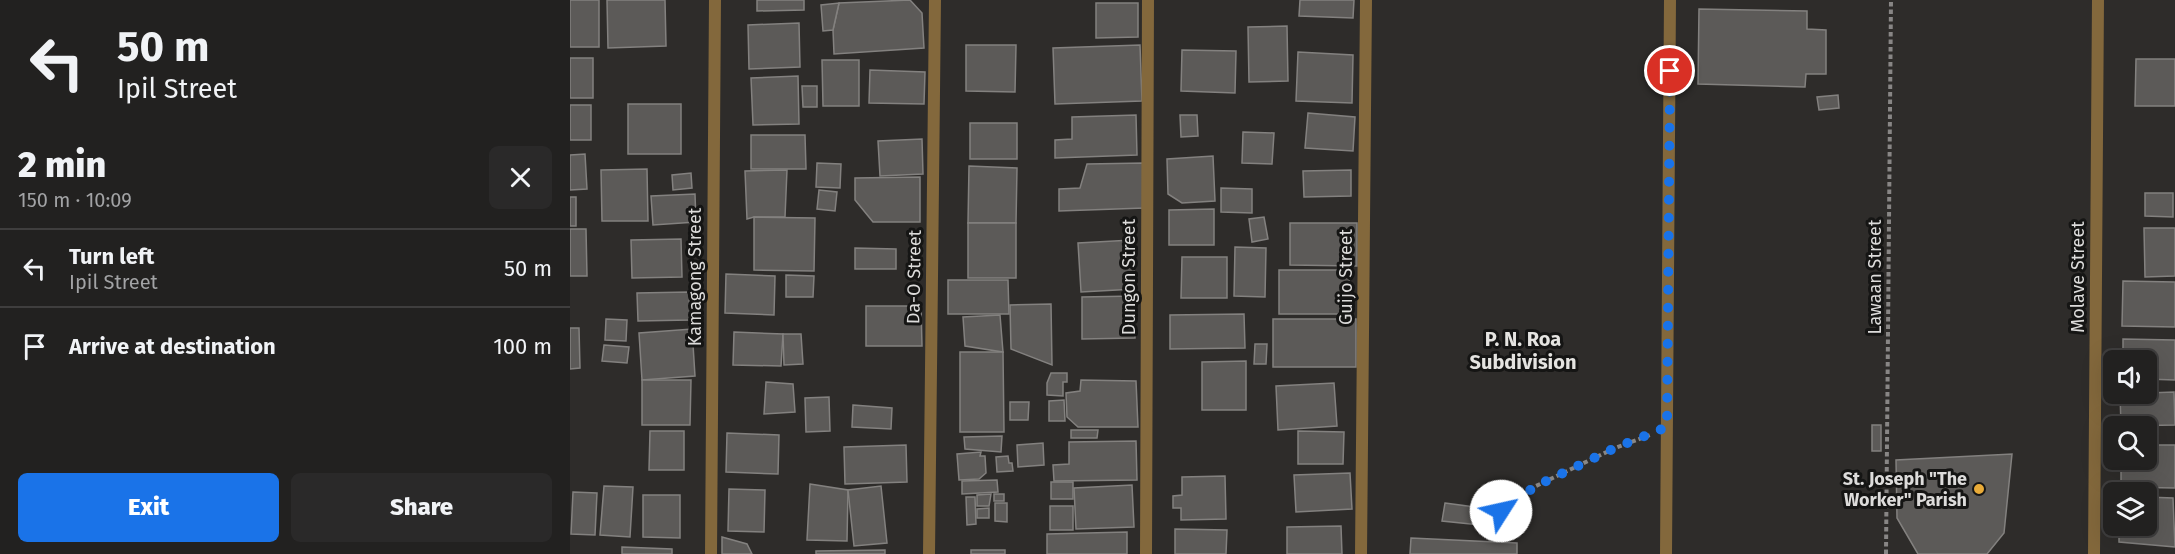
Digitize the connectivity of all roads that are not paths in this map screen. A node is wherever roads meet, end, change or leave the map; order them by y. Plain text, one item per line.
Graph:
1 (715, 0) edge
2 (936, 0) edge
3 (1148, 0) edge
4 (1366, 0) edge
5 (1670, 0) edge
6 (2098, 0) edge
7 (711, 554) edge
8 (929, 554) edge
9 (1146, 554) edge
10 (1361, 554) edge
11 (1666, 554) edge
12 (2094, 554) edge

1 - 7 street, Kamagong Street
2 - 8 street, Da-O Street
3 - 9 street, Dungon Street
4 - 10 street, Guijo Street
5 - 11 street
6 - 12 street, Molave Street

